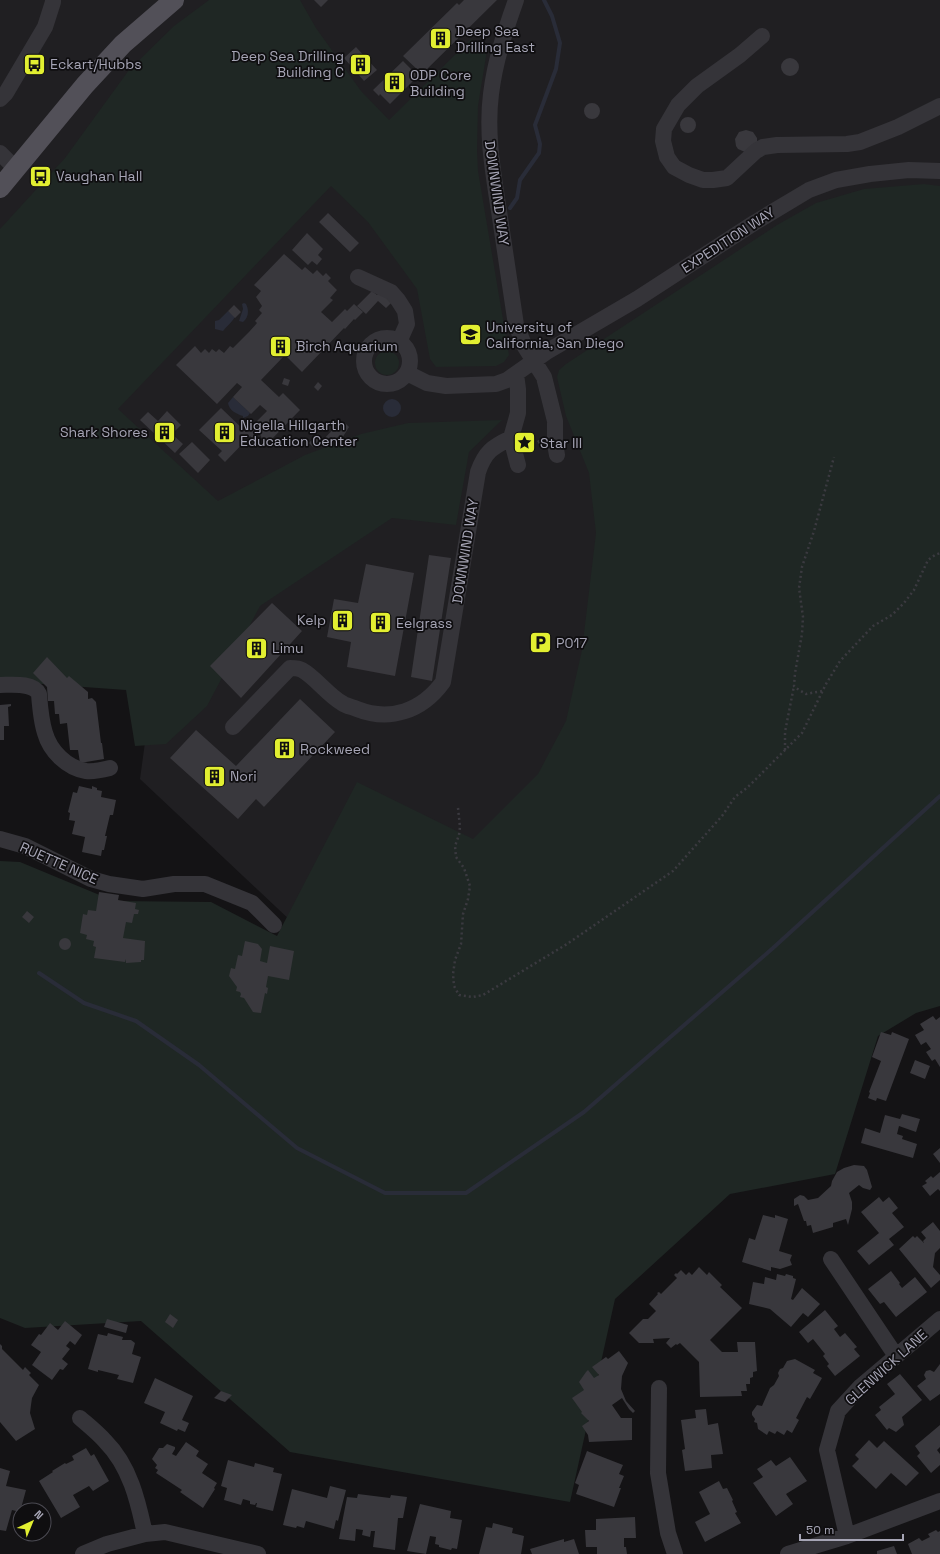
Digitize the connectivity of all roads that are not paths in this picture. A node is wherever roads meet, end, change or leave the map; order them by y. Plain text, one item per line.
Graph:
1 (52, 0) edge
2 (174, 0) edge
3 (516, 0) edge
4 (762, 36) dead end
5 (0, 99) edge
6 (940, 106) edge
7 (0, 153) edge
8 (16, 169) junction
9 (940, 172) edge
10 (0, 188) edge
11 (358, 277) dead end
12 (400, 342) junction
13 (534, 361) junction
14 (407, 373) junction
15 (516, 374) junction
16 (511, 438) junction
17 (557, 455) dead end
18 (518, 465) dead end
19 (0, 685) edge
20 (233, 727) dead end
21 (110, 768) dead end
22 (0, 839) edge
23 (274, 925) dead end
24 (831, 1259) dead end
25 (940, 1319) edge
26 (896, 1356) junction
27 (659, 1388) dead end
28 (80, 1418) dead end
29 (940, 1501) edge
30 (145, 1534) junction
31 (847, 1536) junction
32 (83, 1554) edge
33 (258, 1554) edge
34 (674, 1554) edge
35 (788, 1554) edge

1 - 5 street
2 - 8 main road
3 - 13 street, DOWNWIND WAY
4 - 6 street
7 - 8 street
8 - 10 main road
9 - 13 street, EXPEDITION WAY
11 - 12 street
12 - 14 street
12 - 14 street
13 - 15 street, EXPEDITION WAY
13 - 17 street, DOWNWIND WAY
14 - 15 street, EXPEDITION WAY
15 - 16 street
16 - 18 street
16 - 20 street, DOWNWIND WAY
19 - 21 street
22 - 23 street, RUETTE NICE
24 - 26 street
25 - 26 street, GLENWICK LANE
26 - 31 street, GLENWICK LANE
27 - 34 street
28 - 30 street
29 - 31 street
30 - 32 street
30 - 33 street
31 - 35 street

